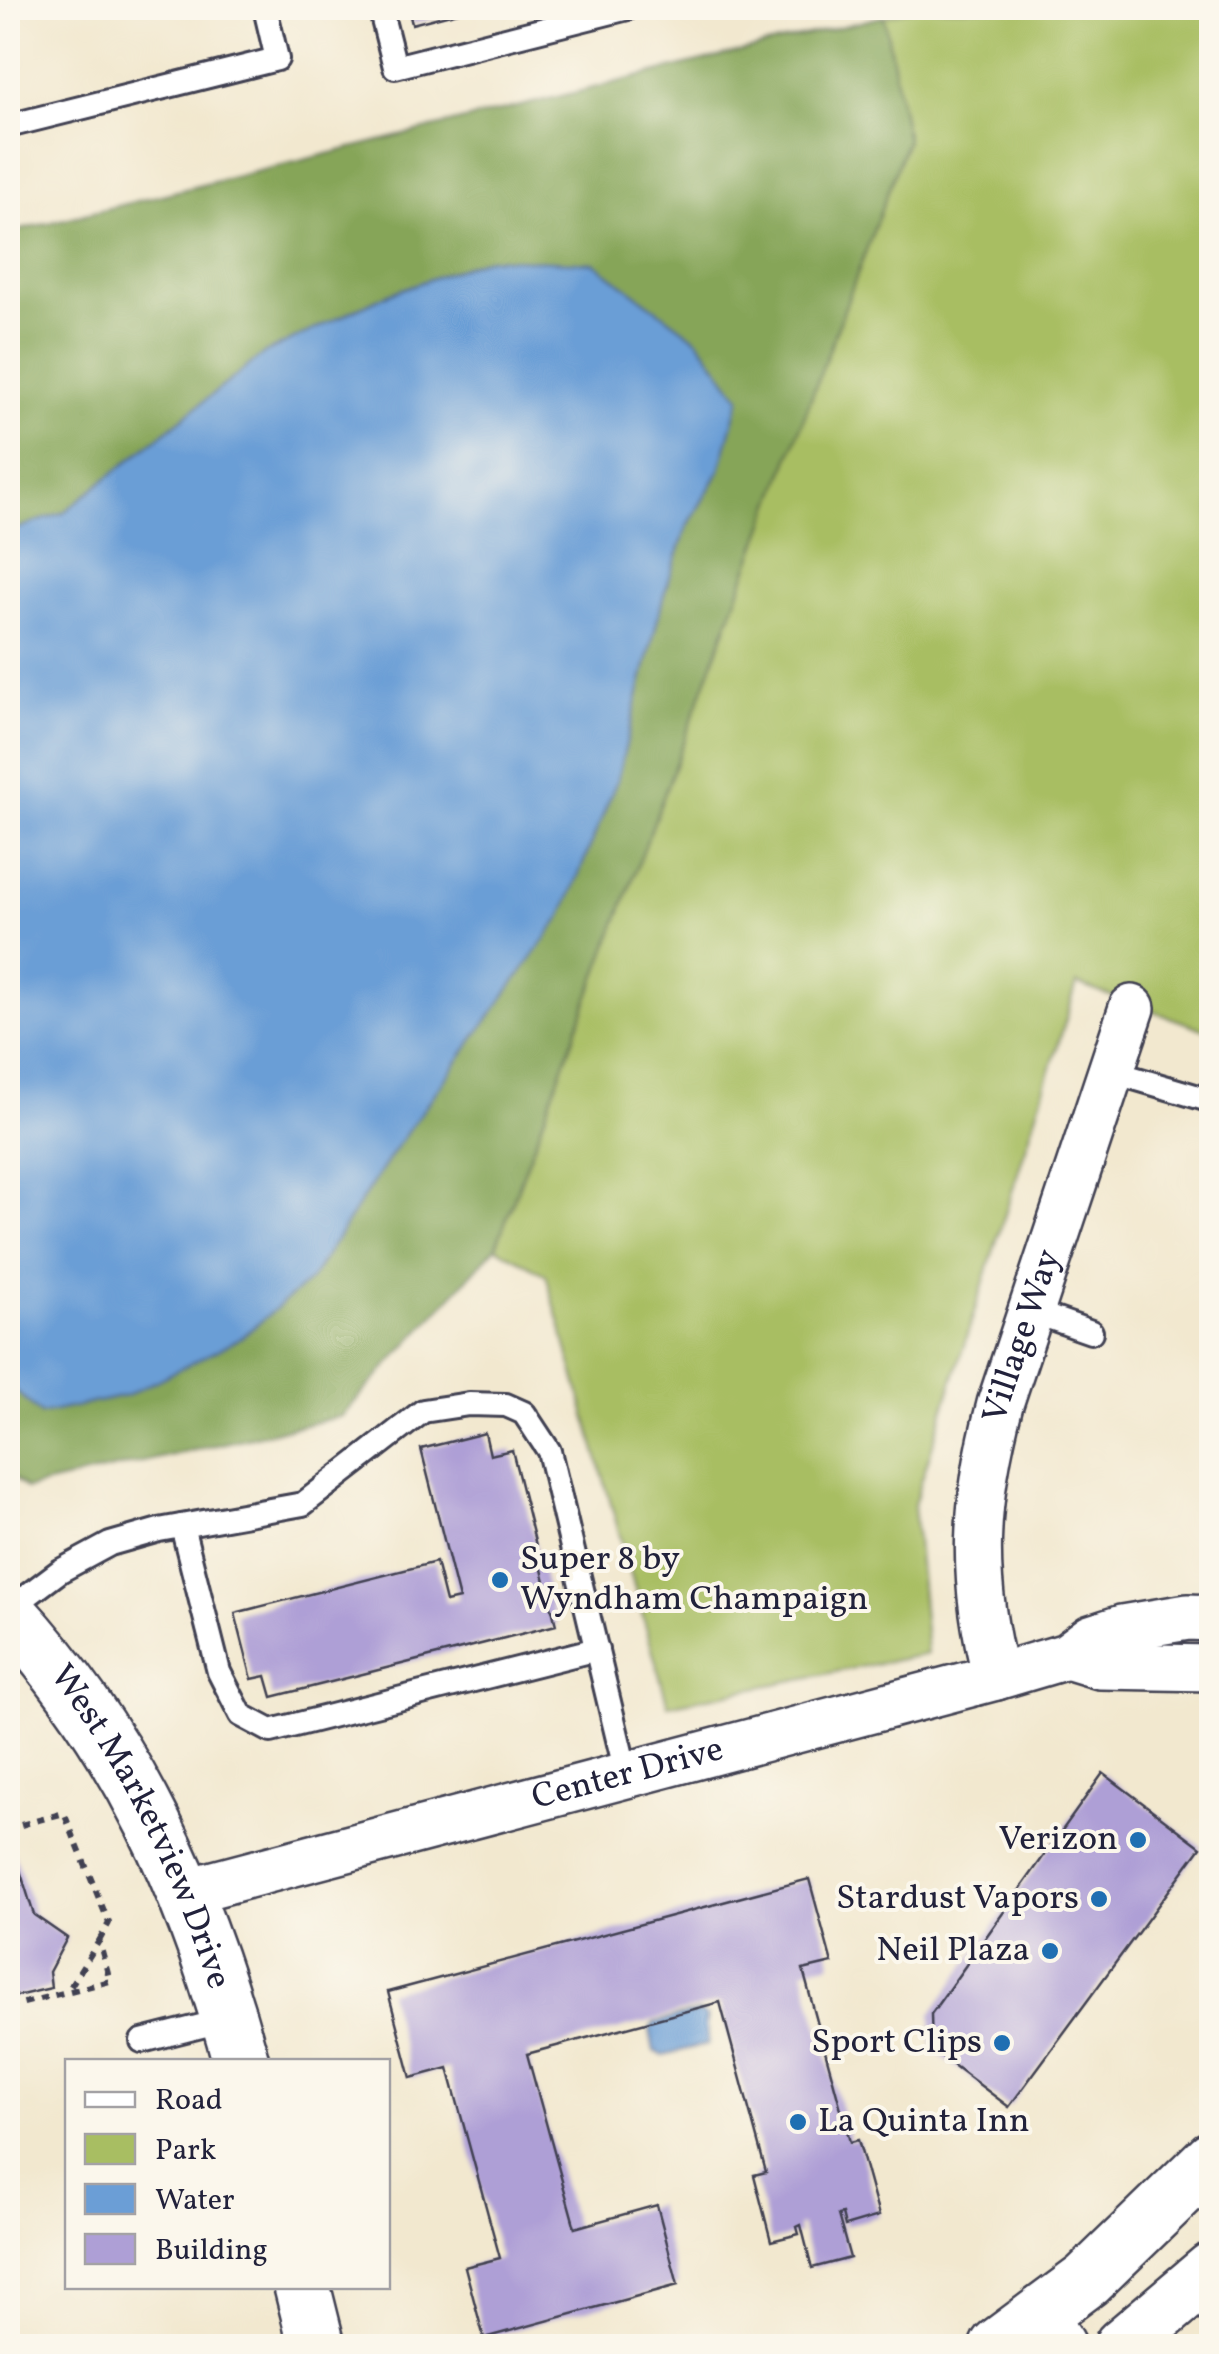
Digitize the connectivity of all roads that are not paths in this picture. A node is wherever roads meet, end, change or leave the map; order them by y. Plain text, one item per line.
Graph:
1 (264, 8) edge
2 (380, 8) edge
3 (628, 8) edge
4 (8, 126) edge
5 (1132, 1008) dead end
6 (1110, 1070) junction
7 (1212, 1101) edge
8 (1031, 1311) junction
9 (1092, 1332) dead end
10 (182, 1526) junction
11 (8, 1611) edge
12 (1212, 1618) edge
13 (597, 1649) junction
14 (1067, 1656) junction
15 (1212, 1668) edge
16 (996, 1676) junction
17 (626, 1774) junction
18 (188, 1891) junction
19 (235, 2040) edge
20 (142, 2041) dead end
21 (1212, 2159) edge
22 (1212, 2270) edge
23 (303, 2289) edge
24 (1032, 2337) edge
25 (318, 2346) edge
26 (1122, 2346) edge

1 - 4 lane
2 - 3 lane
5 - 6 street, Village Way
6 - 7 lane
6 - 8 street, Village Way
8 - 9 lane
8 - 16 street, Village Way
10 - 11 lane
10 - 13 lane
10 - 13 lane
11 - 18 main road, West Marketview Drive
12 - 14 street, Center Drive
13 - 17 lane
14 - 15 street, Center Drive
14 - 16 street, Center Drive
16 - 17 street, Center Drive
17 - 18 street, Center Drive
18 - 19 main road, West Marketview Drive
19 - 20 lane
21 - 24 main road
22 - 26 main road
23 - 25 main road

